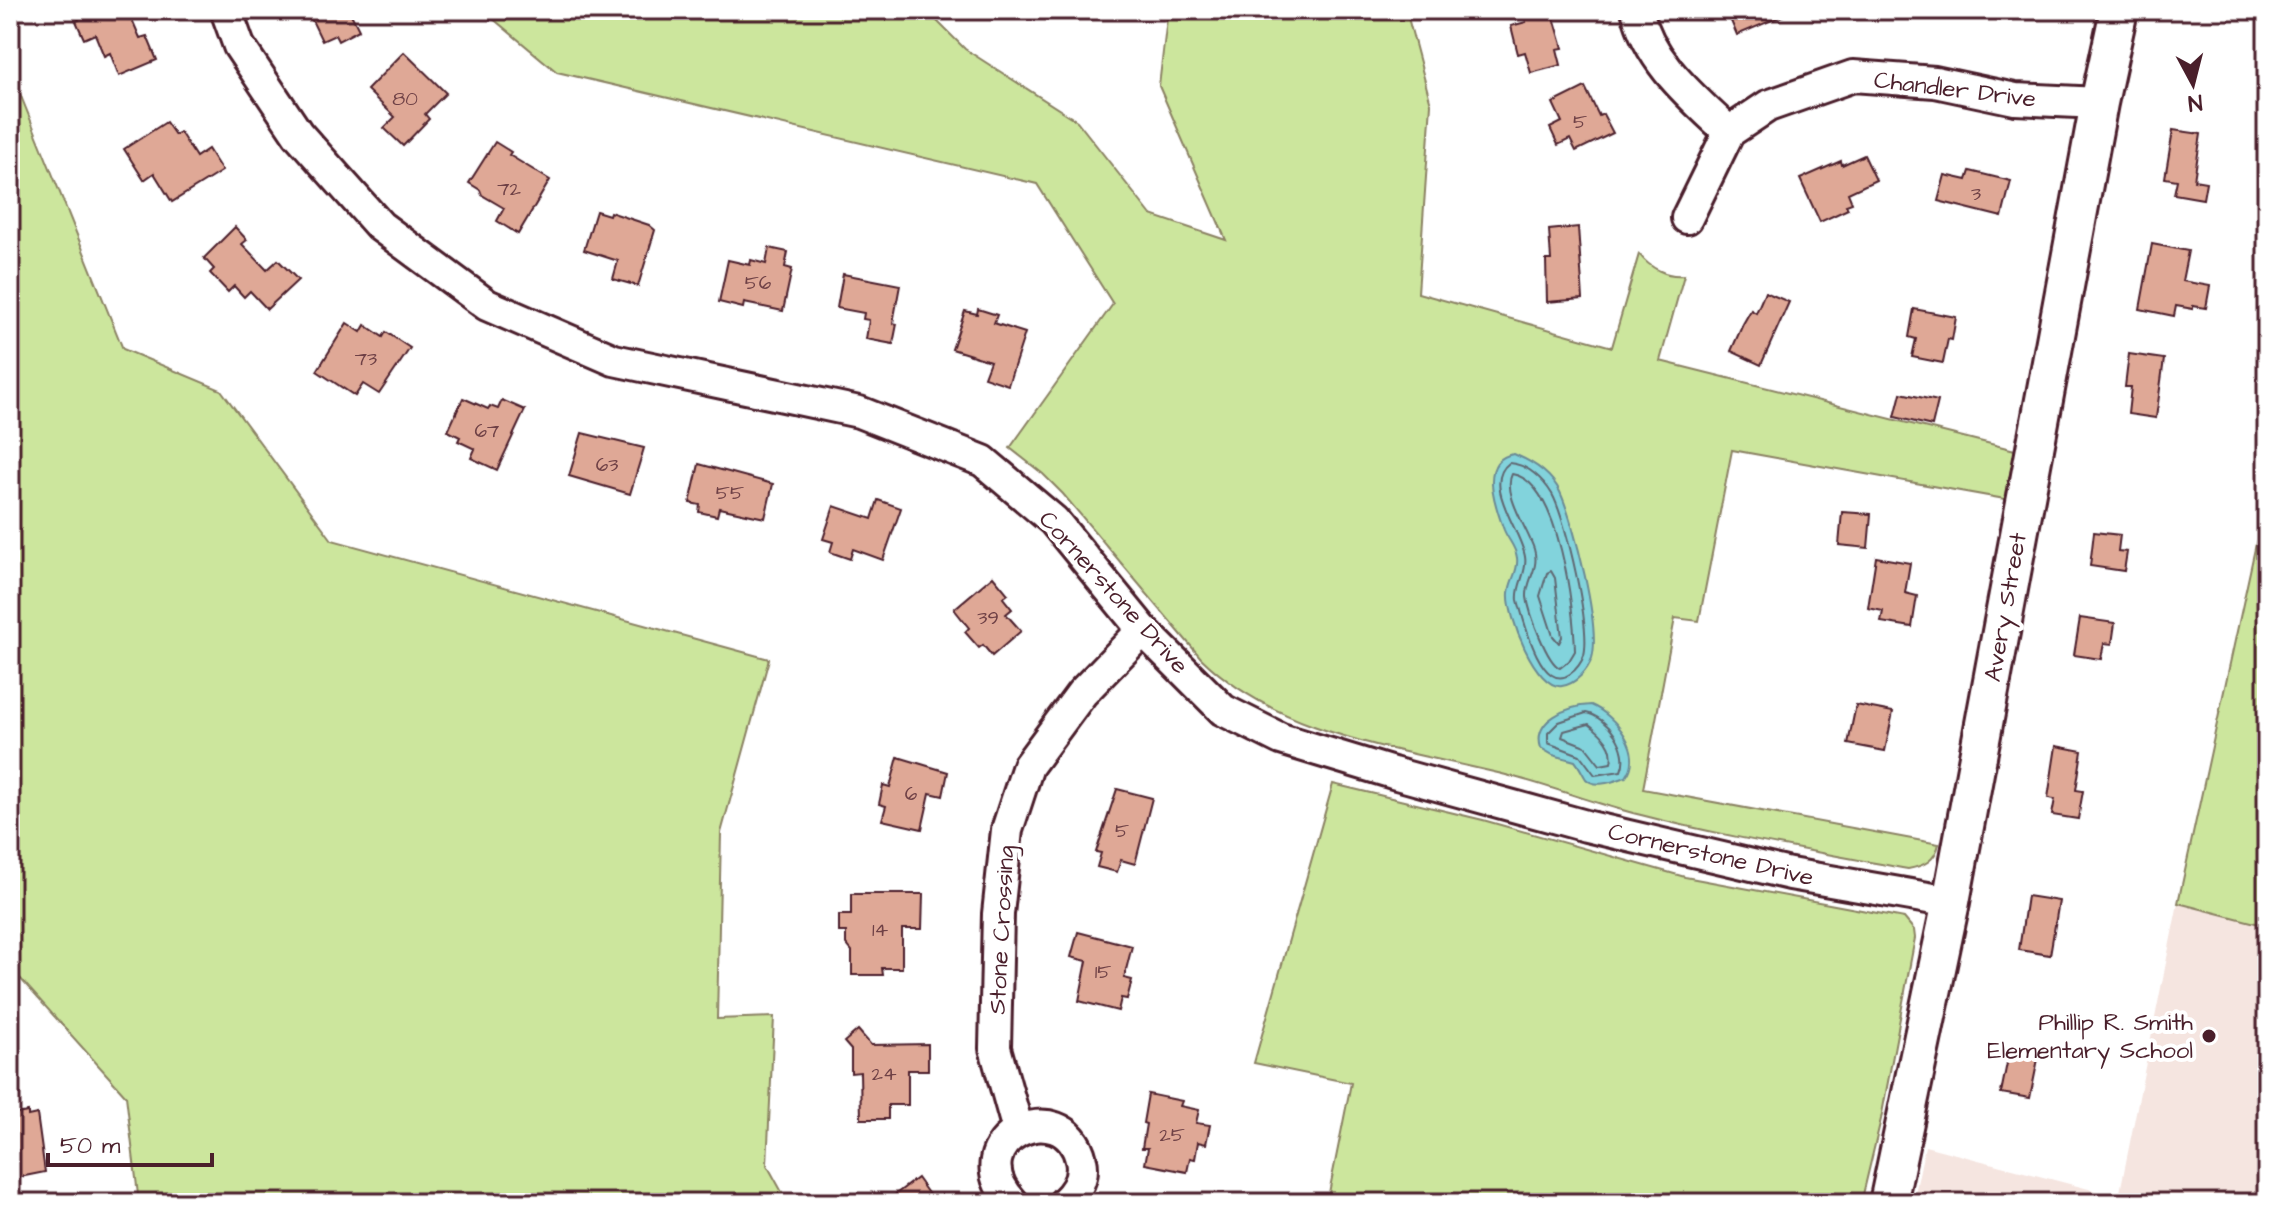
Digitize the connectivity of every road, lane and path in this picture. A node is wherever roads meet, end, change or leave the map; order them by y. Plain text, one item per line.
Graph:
1 (226, 10) edge
2 (1637, 10) edge
3 (2119, 10) edge
4 (2099, 103) junction
5 (1729, 132) junction
6 (1687, 218) dead end
7 (1143, 630) junction
8 (1951, 902) junction
9 (1018, 1130) junction
10 (1013, 1203) edge
11 (1064, 1203) edge
12 (1888, 1203) edge

1 - 7 street, Cornerstone Drive
2 - 5 street
3 - 4 main road, Avery Street
4 - 5 street, Chandler Drive
4 - 8 main road, Avery Street
5 - 6 street
7 - 8 street, Cornerstone Drive
7 - 9 street, Stone Crossing
8 - 12 main road, Avery Street
9 - 10 street
9 - 11 street

